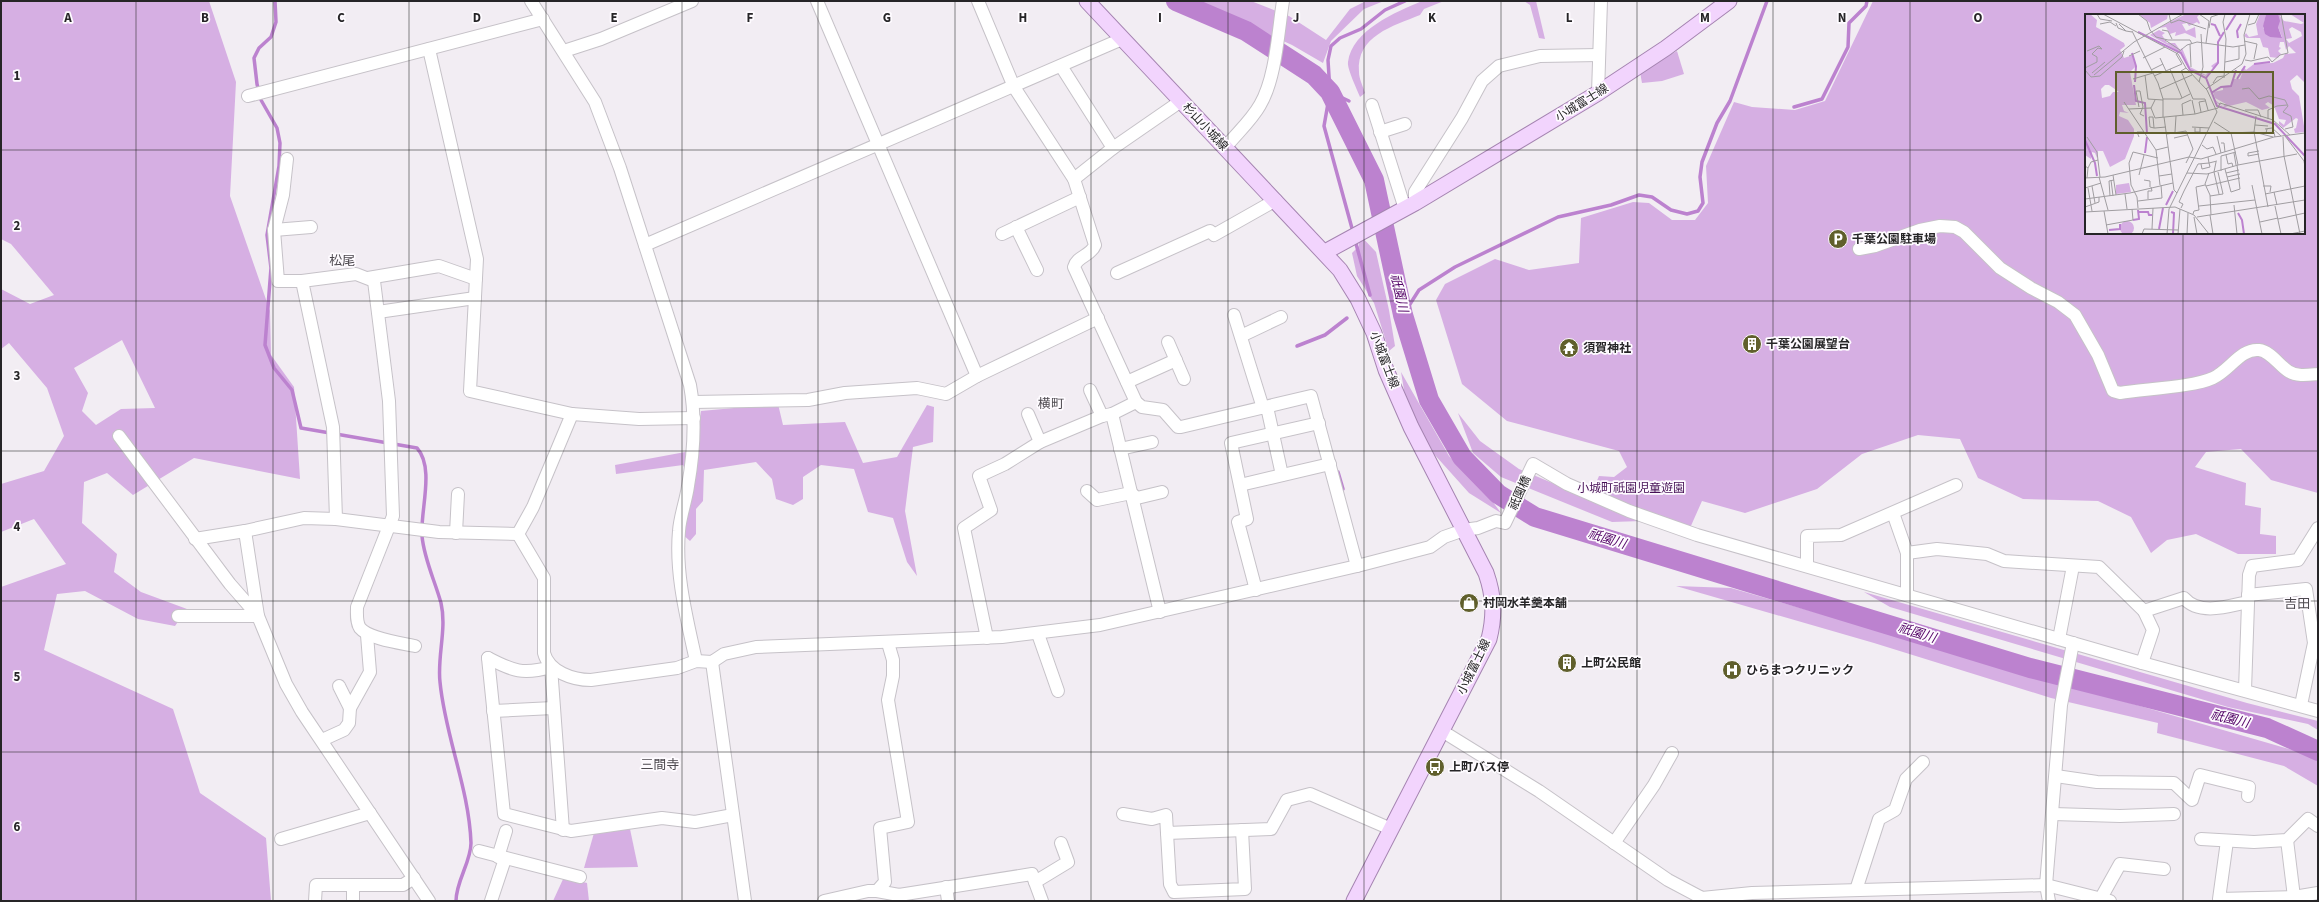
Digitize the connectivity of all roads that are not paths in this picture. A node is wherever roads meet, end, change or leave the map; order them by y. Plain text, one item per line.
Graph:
1 (532, 1) edge
2 (817, 1) edge
3 (978, 1) edge
4 (1087, 1) edge
5 (1283, 1) edge
6 (1601, 1) edge
7 (1729, 1) edge
8 (688, 2) edge
9 (543, 19) junction
10 (1122, 39) junction
11 (429, 49) junction
12 (564, 51) junction
13 (1599, 55) junction
14 (1061, 66) junction
15 (1014, 86) junction
16 (1598, 93) junction
17 (256, 94) dead end
18 (1181, 101) junction
19 (1372, 105) dead end
20 (1405, 124) dead end
21 (1380, 132) junction
22 (878, 145) junction
23 (1113, 148) junction
24 (1225, 148) junction
25 (287, 159) dead end
26 (1074, 179) junction
27 (1080, 197) junction
28 (1276, 200) junction
29 (1410, 206) junction
30 (311, 227) dead end
31 (1016, 227) junction
32 (274, 230) junction
33 (1002, 234) dead end
34 (645, 245) junction
35 (1859, 250) dead end
36 (1325, 252) junction
37 (1037, 270) dead end
38 (1117, 273) dead end
39 (368, 278) junction
40 (476, 279) junction
41 (302, 281) junction
42 (475, 298) junction
43 (378, 312) junction
44 (1234, 315) dead end
45 (1281, 317) dead end
46 (1098, 318) junction
47 (1240, 336) junction
48 (1168, 342) dead end
49 (1176, 360) junction
50 (2318, 374) edge
51 (977, 376) junction
52 (1184, 379) dead end
53 (1127, 382) junction
54 (1090, 390) dead end
55 (693, 402) junction
56 (1136, 402) junction
57 (1265, 408) junction
58 (572, 414) junction
59 (1028, 414) dead end
60 (1107, 415) junction
61 (694, 418) junction
62 (1319, 423) junction
63 (1273, 434) junction
64 (119, 436) dead end
65 (1040, 442) junction
66 (1152, 442) dead end
67 (1120, 449) junction
68 (1330, 464) junction
69 (1282, 475) junction
70 (1240, 485) junction
71 (1956, 485) dead end
72 (1087, 491) dead end
73 (1162, 492) dead end
74 (1131, 493) junction
75 (458, 494) dead end
76 (1893, 513) junction
77 (336, 519) junction
78 (391, 526) junction
79 (2318, 528) edge
80 (1464, 530) junction
81 (245, 531) junction
82 (456, 533) junction
83 (518, 534) junction
84 (195, 539) junction
85 (1907, 553) junction
86 (1357, 566) junction
87 (1807, 566) junction
88 (2073, 566) junction
89 (1256, 590) junction
90 (1907, 595) junction
91 (2248, 598) junction
92 (2144, 611) junction
93 (1160, 612) junction
94 (178, 616) dead end
95 (258, 616) junction
96 (2315, 630) edge
97 (1038, 634) junction
98 (367, 635) junction
99 (987, 638) junction
100 (2059, 639) junction
101 (888, 643) junction
102 (415, 646) dead end
103 (2072, 648) junction
104 (696, 661) junction
105 (712, 662) junction
106 (2142, 663) junction
107 (551, 667) junction
108 (339, 686) dead end
109 (2245, 690) junction
110 (1058, 691) dead end
111 (2301, 705) junction
112 (350, 708) junction
113 (553, 708) junction
114 (493, 711) junction
115 (2318, 711) edge
116 (1442, 731) junction
117 (322, 740) junction
118 (1672, 752) dead end
119 (1923, 762) dead end
120 (2056, 776) junction
121 (2248, 796) dead end
122 (370, 812) junction
123 (1123, 814) dead end
124 (2053, 814) junction
125 (2174, 814) dead end
126 (733, 815) junction
127 (2318, 826) edge
128 (1391, 829) junction
129 (506, 830) dead end
130 (563, 830) junction
131 (1242, 830) junction
132 (1167, 833) junction
133 (281, 839) dead end
134 (2201, 839) dead end
135 (2287, 840) junction
136 (2227, 841) junction
137 (1061, 843) dead end
138 (1614, 843) junction
139 (479, 852) dead end
140 (501, 858) junction
141 (2164, 869) dead end
142 (580, 877) dead end
143 (414, 878) junction
144 (1035, 882) junction
145 (354, 885) junction
146 (2046, 885) junction
147 (946, 887) junction
148 (1856, 890) junction
149 (877, 891) junction
150 (2318, 893) edge
151 (2294, 897) junction
152 (742, 900) edge
153 (1702, 900) edge
154 (2105, 900) edge
155 (315, 901) edge
156 (353, 901) edge
157 (429, 901) edge
158 (491, 901) edge
159 (824, 901) edge
160 (948, 901) edge
161 (1042, 901) edge
162 (1354, 901) edge
163 (2049, 901) edge

1 - 9 street
2 - 22 street
3 - 15 street
4 - 10 main road, 杉山小城線
5 - 24 street
6 - 13 street
7 - 16 main road, 小城富士線
8 - 12 street
9 - 11 street
9 - 12 street
10 - 14 street
10 - 18 main road, 杉山小城線
11 - 17 street
11 - 40 street
12 - 34 street
13 - 16 street
13 - 29 street
14 - 15 street
14 - 23 street
15 - 22 street
15 - 26 street
16 - 29 main road, 小城富士線
18 - 23 street
18 - 24 main road, 杉山小城線
19 - 21 street
20 - 21 street
21 - 29 street
22 - 34 street
22 - 51 street
23 - 26 street
24 - 28 main road, 杉山小城線
25 - 32 street
26 - 27 street
27 - 31 street
27 - 46 street
28 - 36 main road, 杉山小城線
28 - 38 street
29 - 36 main road, 小城富士線
30 - 32 street
31 - 33 street
31 - 37 street
32 - 41 street
34 - 55 street
35 - 50 street
36 - 80 main road, 小城富士線
39 - 40 street
39 - 41 street
39 - 43 street
40 - 42 street
41 - 77 street
42 - 43 street
42 - 58 street
43 - 78 street
44 - 47 street
45 - 47 street
46 - 51 street
46 - 53 street
47 - 57 street
48 - 49 street
49 - 52 street
49 - 53 street
51 - 55 street
53 - 56 street
54 - 60 street
55 - 61 street
56 - 57 street
56 - 60 street
57 - 62 street
57 - 63 street
58 - 61 street
58 - 83 street
59 - 65 street
60 - 65 street
60 - 67 street
61 - 104 street
62 - 63 street
62 - 68 street
63 - 69 street
63 - 70 street
64 - 84 street
65 - 99 street
66 - 67 street
67 - 74 street
68 - 69 street
68 - 86 street
69 - 70 street
70 - 89 street
71 - 76 street
72 - 74 street
73 - 74 street
74 - 93 street
75 - 82 street
76 - 85 street
76 - 87 street
77 - 78 street
77 - 81 street
78 - 82 street
78 - 98 street
79 - 91 street
80 - 86 street
80 - 87 street, 祇園橋
80 - 116 main road, 小城富士線
81 - 84 street
81 - 95 street
82 - 83 street
83 - 107 street
84 - 95 street
85 - 88 street
85 - 90 street
86 - 89 street
87 - 90 street
88 - 92 street
88 - 100 street
89 - 93 street
90 - 100 street
91 - 92 street
91 - 96 street
91 - 109 street
92 - 106 street
93 - 97 street
94 - 95 street
95 - 117 street
96 - 111 street
97 - 99 street
97 - 110 street
98 - 102 street
98 - 112 street
99 - 101 street
100 - 103 street
101 - 105 street
101 - 149 street
103 - 106 street
103 - 120 street
104 - 105 street
104 - 107 street
105 - 126 street
106 - 109 street
107 - 113 street
107 - 114 street
108 - 112 street
109 - 111 street
111 - 115 street
112 - 117 street
113 - 114 street
113 - 130 street
114 - 130 street
116 - 128 main road, 小城富士線
116 - 138 street
117 - 122 street
118 - 138 street
119 - 148 street
120 - 121 street
120 - 124 street
122 - 133 street
122 - 143 street
123 - 132 street
124 - 125 street
124 - 146 street
126 - 130 street
126 - 152 street
127 - 135 street
128 - 131 street
128 - 162 main road, 小城富士線
129 - 140 street
131 - 132 street
131 - 132 street
134 - 136 street
135 - 136 street
135 - 151 street
136 - 151 street
137 - 144 street
138 - 153 street
139 - 140 street
140 - 142 street
140 - 158 street
141 - 154 street
143 - 145 street
143 - 157 street
144 - 147 street
144 - 161 street
145 - 155 street
145 - 156 street
146 - 148 street
146 - 154 street
146 - 163 street
147 - 149 street
147 - 160 street
148 - 153 street
149 - 159 street
150 - 151 street

